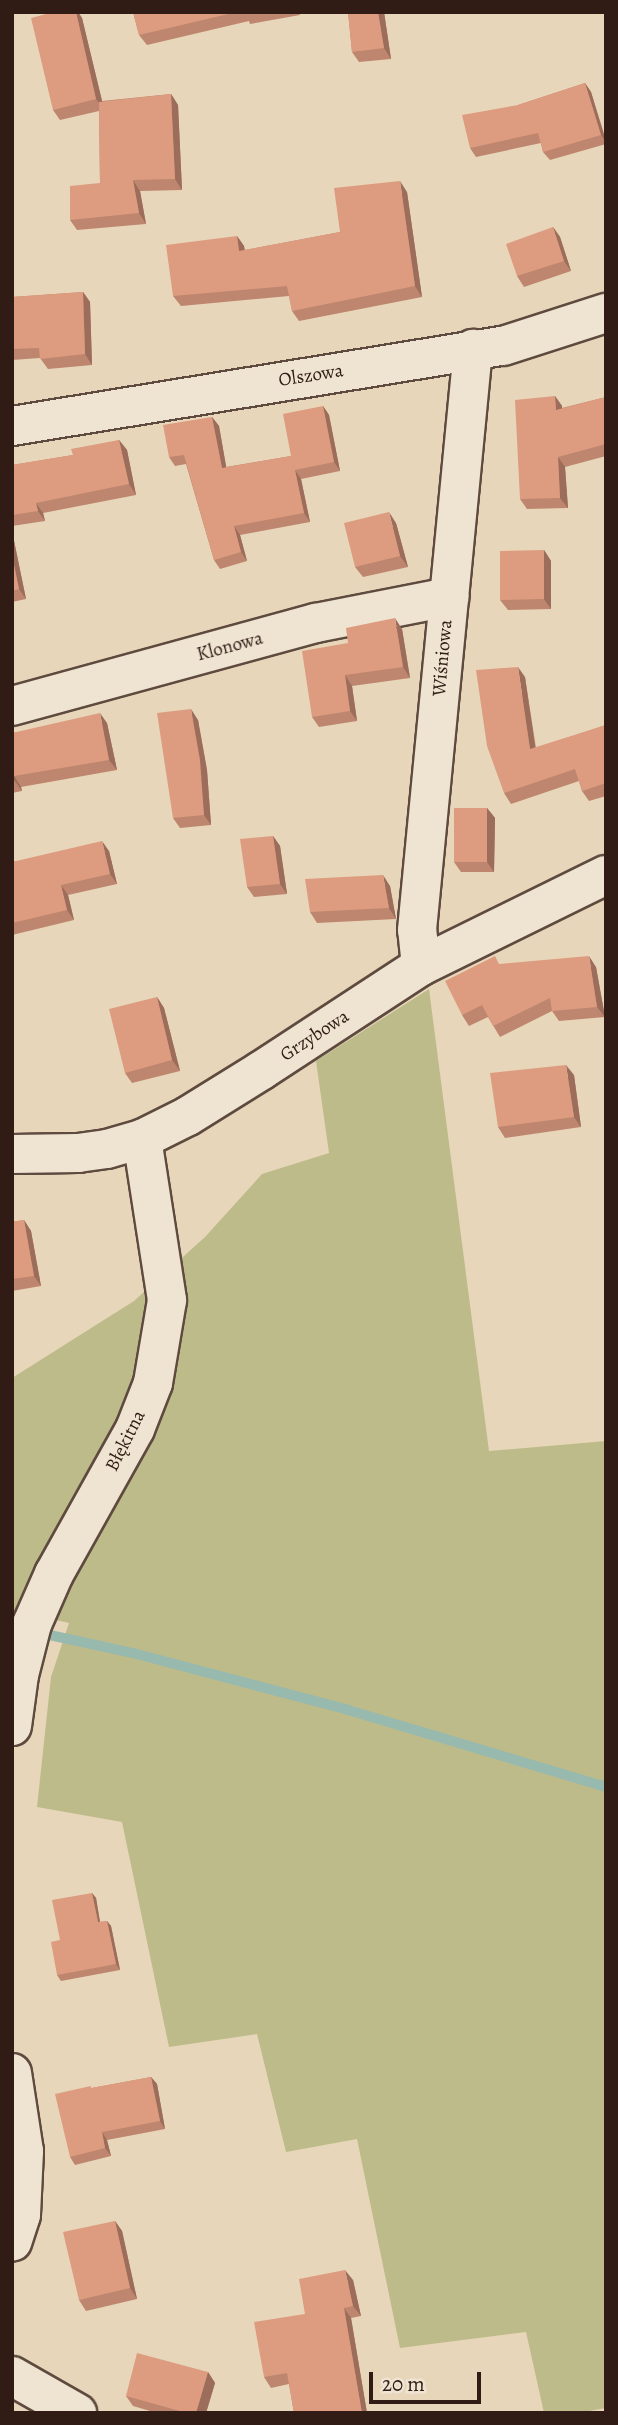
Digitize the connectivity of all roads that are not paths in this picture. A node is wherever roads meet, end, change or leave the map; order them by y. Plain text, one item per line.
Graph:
1 (606, 313) edge
2 (473, 349) junction
3 (12, 426) edge
4 (449, 597) junction
5 (12, 706) edge
6 (606, 874) edge
7 (421, 967) junction
8 (125, 1144) junction
9 (12, 1154) edge
10 (12, 1726) edge
11 (12, 2073) edge
12 (12, 2242) edge
13 (12, 2376) edge
14 (78, 2413) edge

1 - 2 street, Olszowa
2 - 3 street, Olszowa
2 - 4 street, Wiśniowa
4 - 5 street, Klonowa
4 - 7 street, Wiśniowa
6 - 7 street, Grzybowa
7 - 8 street, Grzybowa
8 - 9 street, Grzybowa
8 - 10 street, Błękitna
11 - 12 street
13 - 14 street

